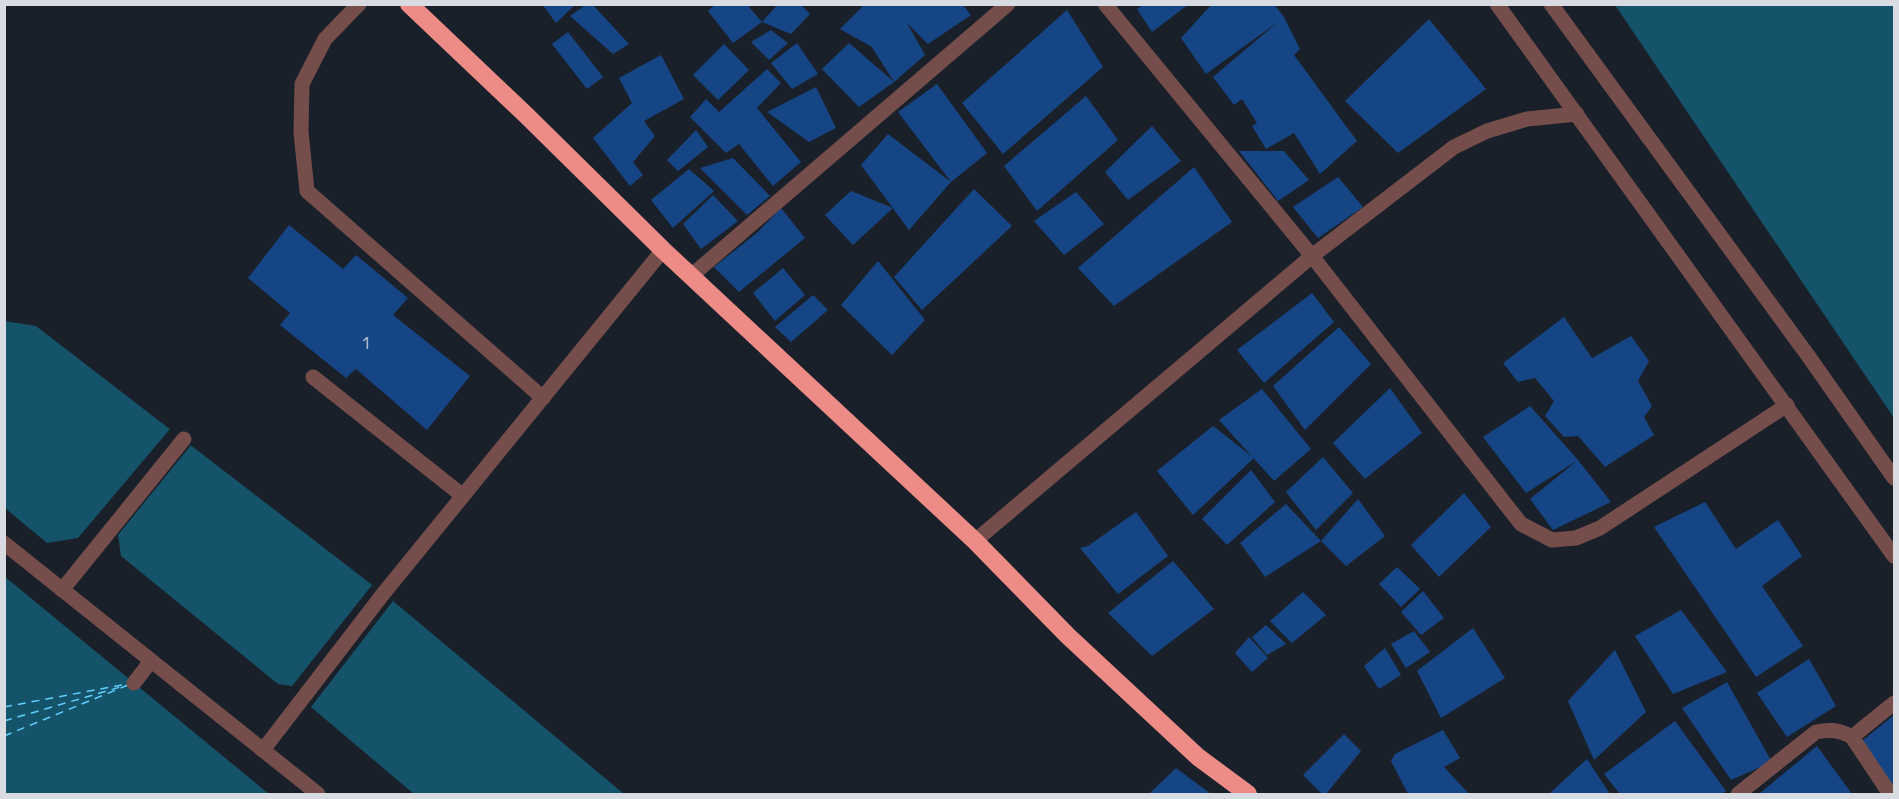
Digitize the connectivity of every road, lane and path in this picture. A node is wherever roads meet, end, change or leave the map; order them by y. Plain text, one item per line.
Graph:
1 (360, 4) edge
2 (409, 4) edge
3 (1008, 4) edge
4 (1105, 4) edge
5 (1497, 4) edge
6 (1551, 4) edge
7 (1577, 114) junction
8 (663, 250) junction
9 (1312, 256) junction
10 (691, 276) junction
11 (313, 377) dead end
12 (543, 398) junction
13 (1787, 405) junction
14 (184, 440) dead end
15 (1894, 478) edge
16 (463, 496) junction
17 (975, 541) junction
18 (4, 543) edge
19 (1894, 556) edge
20 (62, 590) junction
21 (151, 661) junction
22 (134, 683) dead end
23 (1894, 702) edge
24 (1852, 737) junction
25 (262, 750) junction
26 (318, 795) edge
27 (1248, 795) edge
28 (1738, 795) edge
29 (1890, 795) edge

1 - 12 street
2 - 8 highway
3 - 10 street
4 - 9 street
5 - 7 street
6 - 15 street
7 - 9 street
7 - 13 street
8 - 10 highway
8 - 12 street
9 - 13 street
9 - 17 street
10 - 17 highway
11 - 16 street
12 - 16 street
13 - 19 street
14 - 20 street
16 - 25 street
17 - 27 highway
18 - 20 street
20 - 21 street
21 - 22 street
21 - 25 street
23 - 24 street
24 - 28 street
24 - 29 street
25 - 26 street

